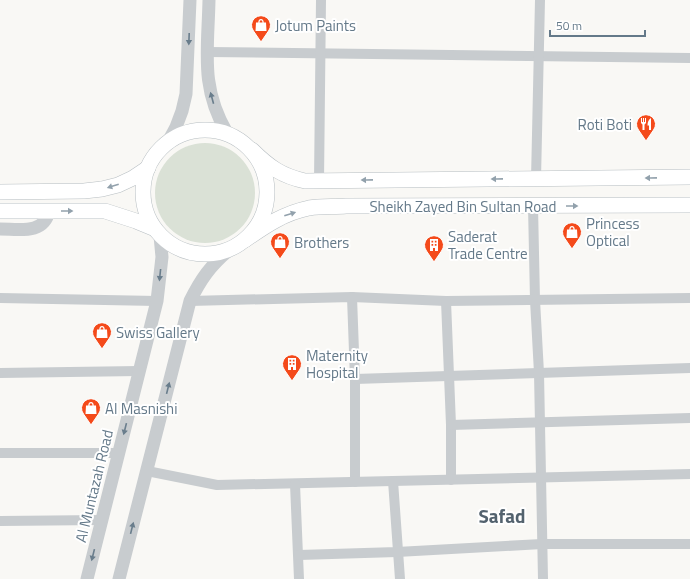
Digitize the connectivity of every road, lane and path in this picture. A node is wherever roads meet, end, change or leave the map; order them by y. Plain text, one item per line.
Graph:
1 (190, 0) edge
2 (209, 0) edge
3 (321, 0) edge
4 (540, 0) edge
5 (208, 52) junction
6 (321, 53) junction
7 (539, 56) junction
8 (690, 58) edge
9 (227, 133) junction
10 (168, 142) junction
11 (252, 150) junction
12 (148, 168) junction
13 (690, 177) edge
14 (536, 179) junction
15 (319, 181) junction
16 (0, 192) edge
17 (690, 205) edge
18 (533, 206) junction
19 (0, 211) edge
20 (49, 211) junction
21 (0, 229) edge
22 (156, 232) junction
23 (245, 240) junction
24 (229, 250) junction
25 (352, 297) junction
26 (0, 298) edge
27 (690, 298) edge
28 (535, 300) junction
29 (156, 301) junction
30 (190, 301) junction
31 (446, 302) junction
32 (690, 368) edge
33 (139, 372) junction
34 (0, 373) edge
35 (539, 373) junction
36 (450, 375) junction
37 (355, 379) junction
38 (690, 418) edge
39 (540, 423) junction
40 (451, 425) junction
41 (0, 453) edge
42 (119, 453) junction
43 (147, 471) junction
44 (690, 474) edge
45 (541, 478) junction
46 (451, 480) junction
47 (393, 481) junction
48 (355, 482) junction
49 (295, 484) junction
50 (102, 520) junction
51 (0, 521) edge
52 (542, 544) junction
53 (690, 544) edge
54 (398, 552) junction
55 (299, 555) junction
56 (87, 579) edge
57 (120, 579) edge
58 (300, 579) edge
59 (400, 579) edge
60 (543, 579) edge

1 -> 10 street
2 - 5 street
3 - 6 street
4 - 7 street
5 - 6 street
9 -> 5 street
6 - 7 street
6 - 15 street
7 - 8 street
7 - 14 street
9 - 10 main road
9 - 11 main road
10 - 12 main road
11 - 15 main road, Sheikh Zayed Bin Sultan Road
11 - 23 main road
12 -> 16 main road
12 - 22 main road
13 -> 14 main road, Sheikh Zayed Bin Sultan Road
14 -> 15 main road, Sheikh Zayed Bin Sultan Road
18 -> 17 main road, Sheikh Zayed Bin Sultan Road
23 -> 18 main road, Sheikh Zayed Bin Sultan Road
18 - 28 street
19 - 20 main road
20 - 21 street
20 -> 22 main road
22 - 24 main road
22 -> 29 street, Al Muntazah Road
23 - 24 main road
24 - 30 street
25 - 30 street
25 - 31 street
25 - 37 street
26 - 29 street
27 - 28 street
28 - 31 street
28 - 35 street
29 - 33 street, Al Muntazah Road
43 -> 30 street
31 - 36 street
32 - 35 street
33 - 34 street
33 -> 42 street, Al Muntazah Road
35 - 36 street
35 - 39 street
36 - 37 street
36 - 40 street
37 - 48 street
38 - 39 street
39 - 40 street
39 - 45 street
40 - 46 street
41 - 42 street
42 - 50 street, Al Muntazah Road
43 - 49 street
57 -> 43 street
44 - 45 street
45 - 46 street
45 - 52 street
46 - 47 street
47 - 48 street
47 - 54 street
48 - 49 street
49 - 55 street
50 - 51 street
50 -> 56 street, Al Muntazah Road
52 - 53 street
52 - 54 street
52 - 60 street
54 - 55 street
54 - 59 street
55 - 58 street

